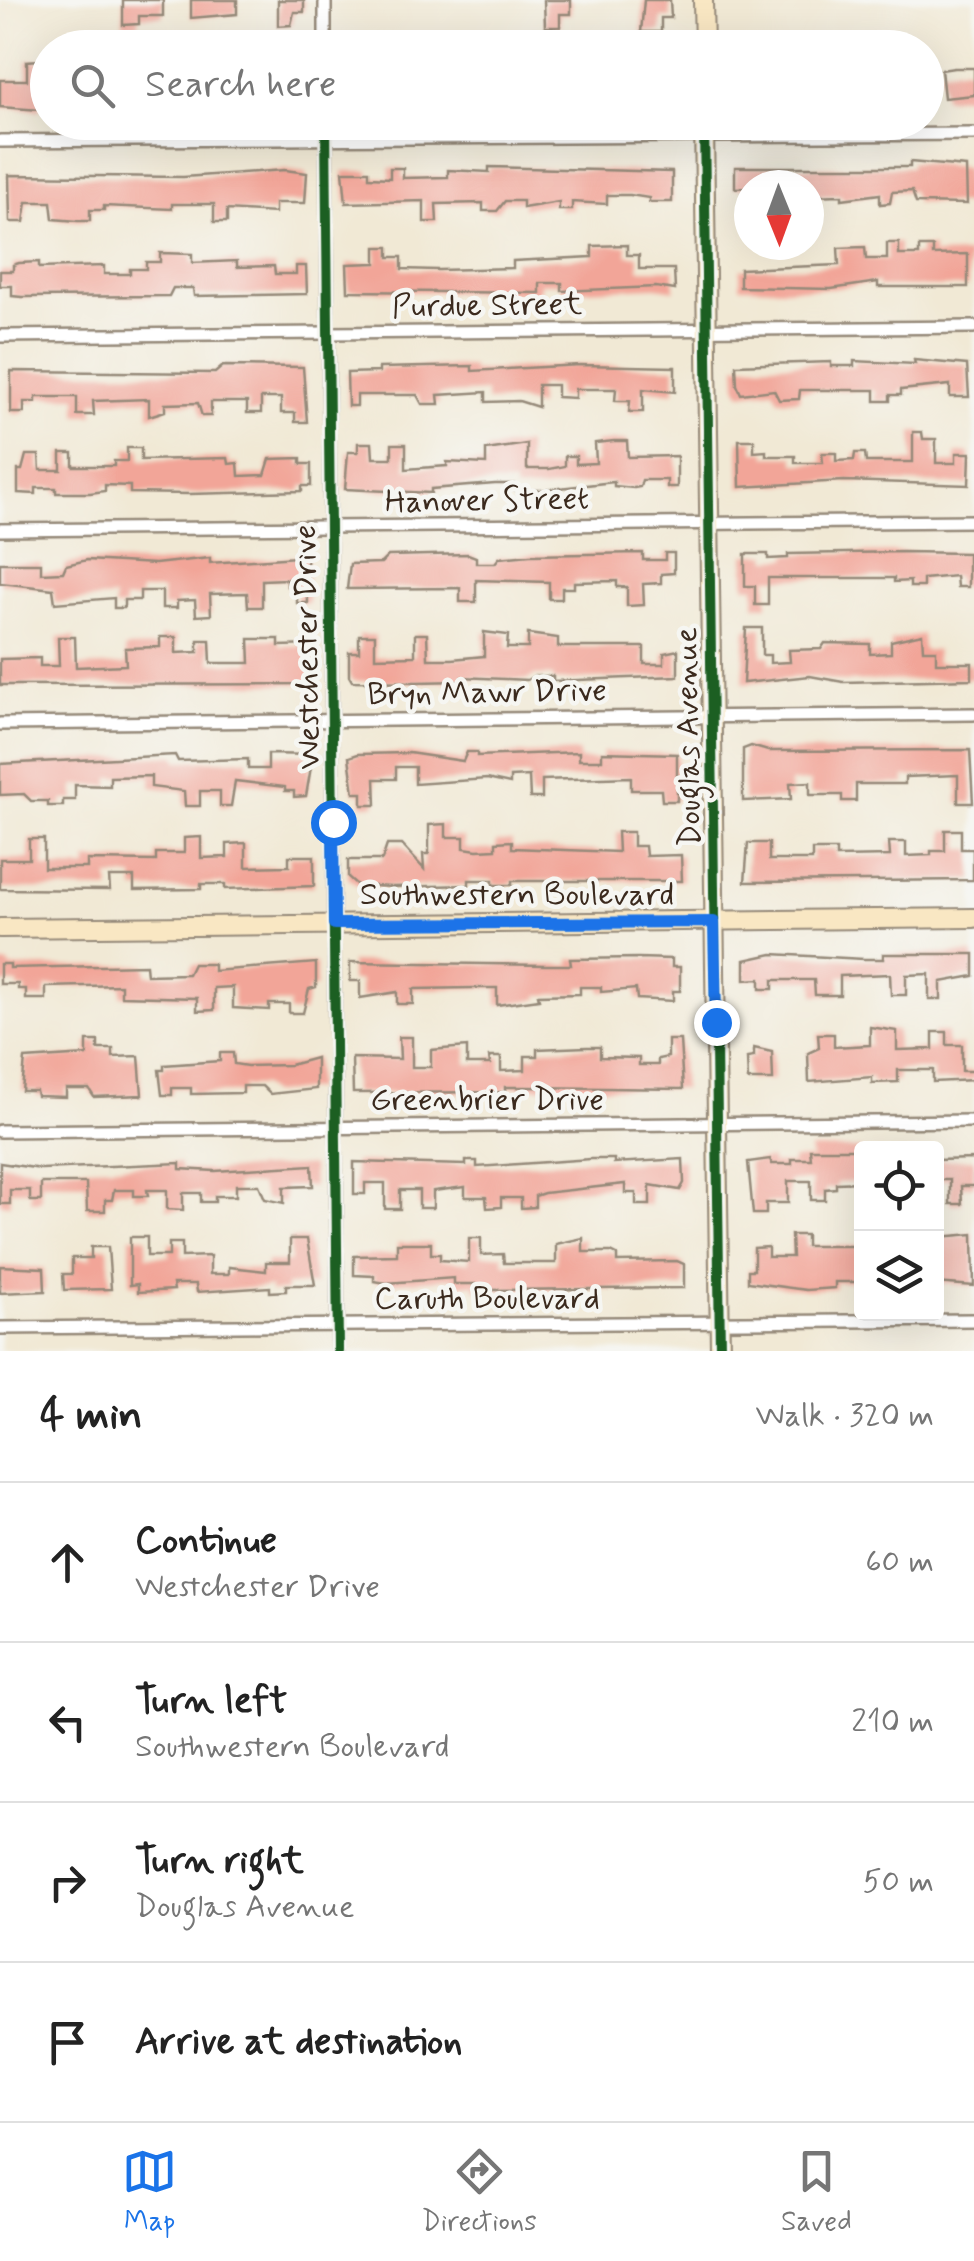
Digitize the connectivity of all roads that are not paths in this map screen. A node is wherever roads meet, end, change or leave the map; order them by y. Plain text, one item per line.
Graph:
1 (325, 0) edge
2 (704, 0) edge
3 (325, 30) edge
4 (704, 30) edge
5 (944, 134) edge
6 (974, 134) edge
7 (326, 140) joint
8 (704, 140) edge
9 (0, 141) edge
10 (974, 327) edge
11 (707, 330) junction
12 (328, 333) junction
13 (0, 336) edge
14 (974, 521) edge
15 (710, 524) junction
16 (330, 528) junction
17 (0, 530) edge
18 (974, 714) edge
19 (712, 716) junction
20 (332, 720) junction
21 (0, 724) edge
22 (974, 918) edge
23 (714, 922) junction
24 (334, 924) junction
25 (0, 928) edge
26 (974, 1121) edge
27 (717, 1124) junction
28 (336, 1126) junction
29 (0, 1132) edge
30 (974, 1320) edge
31 (720, 1323) junction
32 (338, 1326) junction
33 (0, 1328) edge
34 (338, 1351) edge
35 (720, 1351) edge

1 - 3 street
2 - 4 street
5 - 6 street
7 - 9 street
7 - 12 street, Westchester Drive
8 - 11 street, Douglas Avenue
10 - 11 street, Purdue Street
11 - 12 street, Purdue Street
11 - 15 street, Douglas Avenue
12 - 13 street, Purdue Street
12 - 16 street, Westchester Drive
14 - 15 street, Hanover Street
15 - 16 street, Hanover Street
15 - 19 street, Douglas Avenue
16 - 17 street, Hanover Street
16 - 20 street, Westchester Drive
18 - 19 street, Bryn Mawr Drive
19 - 20 street, Bryn Mawr Drive
19 - 23 street, Douglas Avenue
20 - 21 street, Bryn Mawr Drive
20 - 24 street, Westchester Drive
22 - 23 street, Southwestern Boulevard
23 - 24 street, Southwestern Boulevard
23 - 27 street, Douglas Avenue
24 - 25 street, Southwestern Boulevard
24 - 28 street, Westchester Drive
26 - 27 street, Greenbrier Drive
27 - 28 street, Greenbrier Drive
27 - 31 street, Douglas Avenue
28 - 29 street, Greenbrier Drive
28 - 32 street, Westchester Drive
30 - 31 street, Caruth Boulevard
31 - 32 street, Caruth Boulevard
31 - 35 street, Douglas Avenue
32 - 33 street, Caruth Boulevard
32 - 34 street, Westchester Drive

